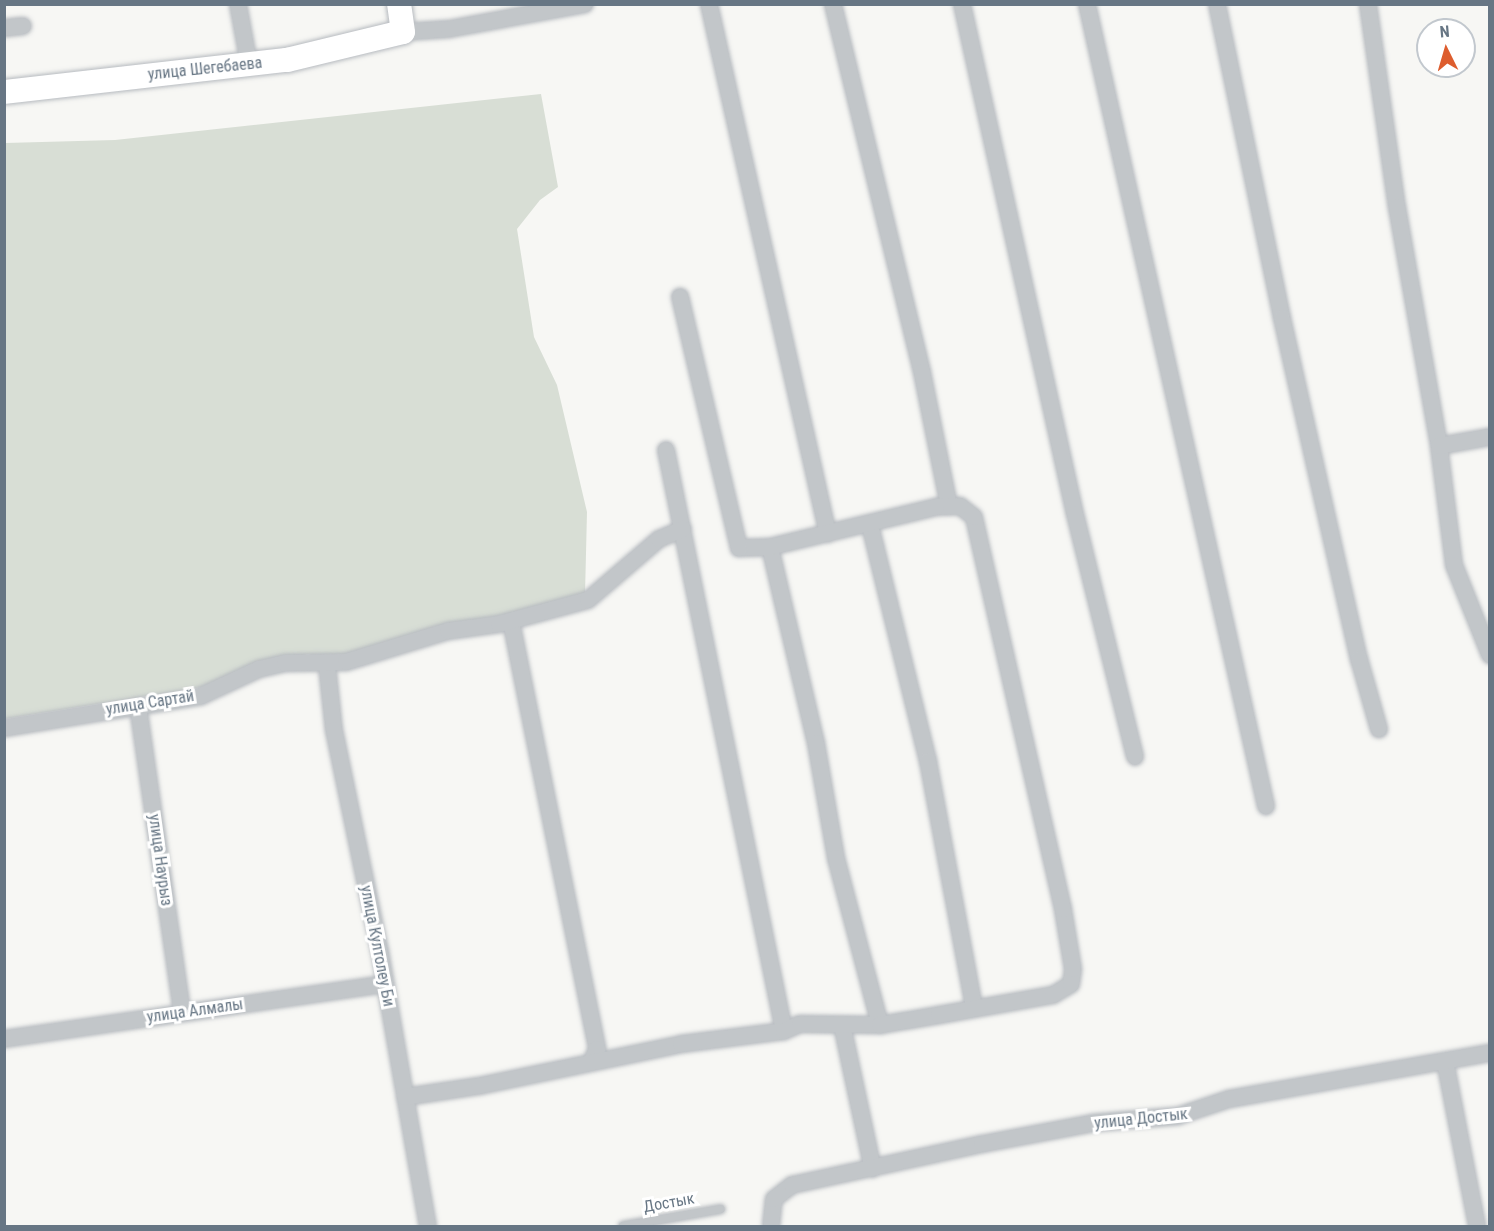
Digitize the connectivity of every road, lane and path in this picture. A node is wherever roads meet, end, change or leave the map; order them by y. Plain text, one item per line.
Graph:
1 (238, 4) edge
2 (399, 4) edge
3 (585, 4) edge
4 (709, 4) edge
5 (833, 4) edge
6 (962, 4) edge
7 (1087, 4) edge
8 (1217, 4) edge
9 (1368, 4) edge
10 (23, 26) dead end
11 (4, 28) edge
12 (403, 32) junction
13 (249, 64) junction
14 (4, 92) edge
15 (680, 297) dead end
16 (1490, 437) edge
17 (1439, 446) junction
18 (666, 450) dead end
19 (949, 506) junction
20 (870, 525) junction
21 (683, 529) junction
22 (828, 534) junction
23 (770, 546) junction
24 (511, 621) junction
25 (1490, 656) edge
26 (327, 665) junction
27 (138, 706) junction
28 (4, 728) edge
29 (1379, 729) dead end
30 (1135, 757) dead end
31 (1266, 806) dead end
32 (385, 984) junction
33 (974, 1006) junction
34 (182, 1013) junction
35 (842, 1024) junction
36 (880, 1025) junction
37 (784, 1031) junction
38 (4, 1039) edge
39 (1490, 1053) edge
40 (1445, 1061) junction
41 (592, 1062) junction
42 (405, 1097) junction
43 (873, 1169) junction
44 (721, 1209) dead end
45 (428, 1227) edge
46 (623, 1227) edge
47 (771, 1227) edge
48 (1477, 1227) edge

1 - 13 street
2 - 12 main road
3 - 12 street
4 - 22 street
5 - 19 street
6 - 30 street
7 - 31 street
8 - 29 street
9 - 17 street
10 - 11 street
12 - 13 main road, улица Шегебаева
13 - 14 main road, улица Шегебаева
15 - 23 street
16 - 17 street
17 - 25 street
18 - 21 street
19 - 20 street
19 - 33 street
20 - 22 street
20 - 33 street
21 - 24 street, улица Сартай
21 - 37 street
22 - 23 street
23 - 36 street
24 - 26 street, улица Сартай
24 - 41 street
26 - 27 street, улица Сартай
26 - 32 street, улица Култолеу Би
27 - 28 street, улица Сартай
27 - 34 street, улица Наурыз
32 - 34 street, улица Алмалы
32 - 42 street, улица Култолеу Би
33 - 36 street
34 - 38 street, улица Алмалы
35 - 36 street
35 - 37 street
35 - 43 street
37 - 41 street
39 - 40 street, улица Достык
40 - 43 street, улица Достык
40 - 48 street
41 - 42 street
42 - 45 street, улица Култолеу Би
43 - 47 street, улица Достык
44 - 46 lane, Достык

